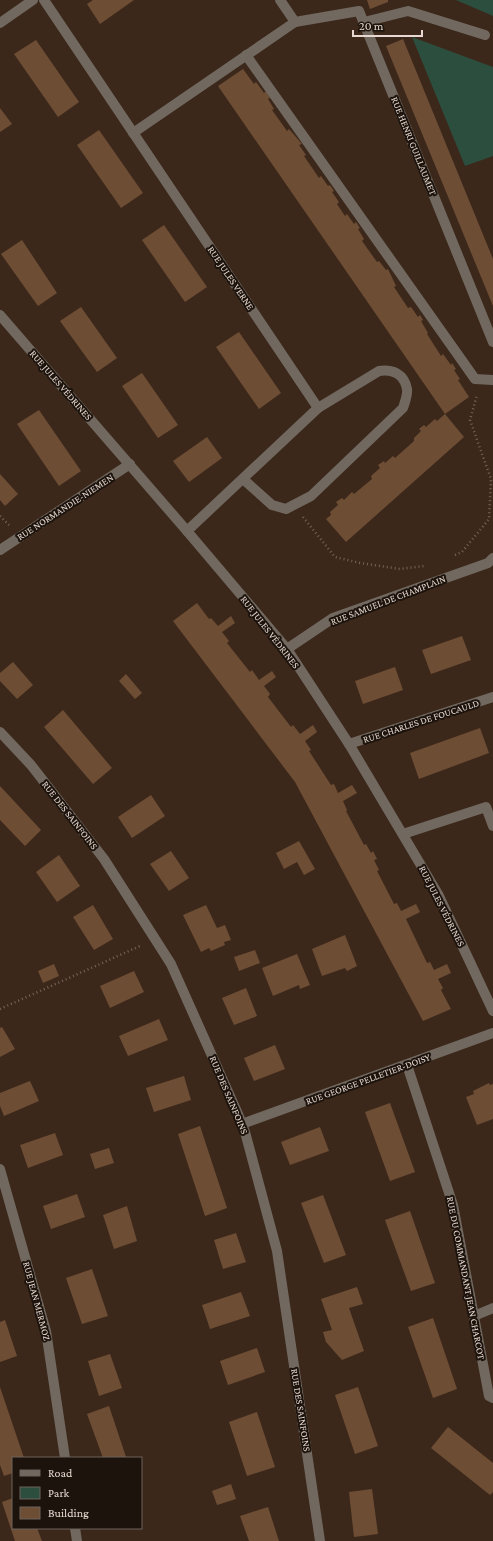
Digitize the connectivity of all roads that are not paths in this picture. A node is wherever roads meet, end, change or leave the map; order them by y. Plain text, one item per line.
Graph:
1 (33, 0) edge
2 (44, 0) edge
3 (280, 0) edge
4 (295, 22) junction
5 (364, 22) junction
6 (0, 23) edge
7 (485, 35) dead end
8 (246, 55) junction
9 (133, 133) junction
10 (0, 315) edge
11 (493, 342) edge
12 (493, 380) edge
13 (318, 408) junction
14 (130, 464) junction
15 (243, 479) junction
16 (187, 531) junction
17 (0, 550) edge
18 (493, 558) edge
19 (287, 650) junction
20 (493, 697) edge
21 (0, 732) edge
22 (349, 744) junction
23 (493, 826) edge
24 (403, 834) junction
25 (493, 1011) edge
26 (493, 1033) edge
27 (407, 1065) junction
28 (242, 1124) junction
29 (0, 1170) edge
30 (493, 1308) edge
31 (474, 1316) junction
32 (493, 1398) edge
33 (65, 1457) edge
34 (75, 1529) edge
35 (77, 1541) edge
36 (320, 1541) edge

1 - 6 street
2 - 9 street, RUE JULES VERNE
3 - 4 street
4 - 5 street
4 - 8 street
5 - 7 street
5 - 11 street, RUE HENRI GUILLAUMET
8 - 9 street
8 - 12 street
9 - 13 street, RUE JULES VERNE
10 - 14 street, RUE JULES VÉDRINES
13 - 15 street
13 - 15 street
14 - 16 street, RUE JULES VÉDRINES
14 - 17 street, RUE NORMANDIE-NIEMEN
15 - 16 street
16 - 19 street, RUE JULES VÉDRINES
18 - 19 street, RUE SAMUEL DE CHAMPLAIN
19 - 22 street, RUE JULES VÉDRINES
20 - 22 street, RUE CHARLES DE FOUCAULD
21 - 28 street, RUE DES SAINFOINS
22 - 24 street, RUE JULES VÉDRINES
23 - 24 street
24 - 25 street, RUE JULES VÉDRINES
26 - 27 street, RUE GEORGE PELLETIER-DOISY
27 - 28 street, RUE GEORGE PELLETIER-DOISY
27 - 31 street, RUE DU COMMANDANT JEAN CHARCOT
28 - 36 street, RUE DES SAINFOINS
29 - 33 street, RUE JEAN MERMOZ
30 - 31 street
31 - 32 street, RUE DU COMMANDANT JEAN CHARCOT
34 - 35 street

